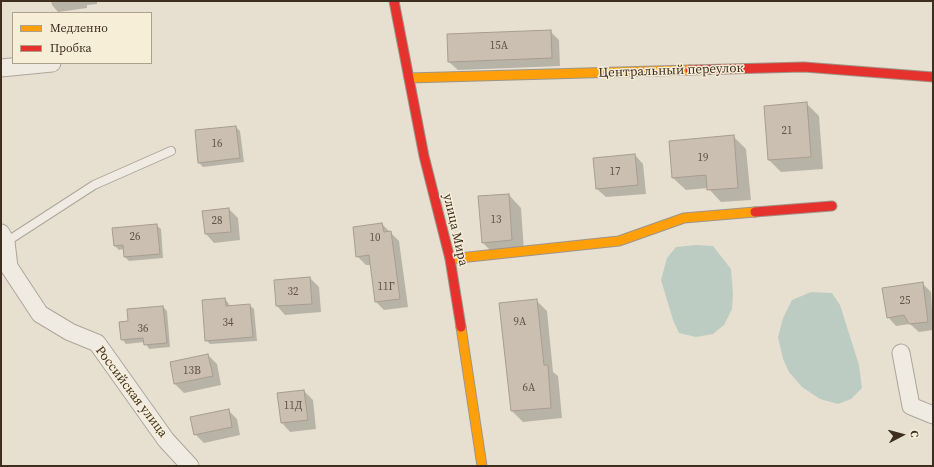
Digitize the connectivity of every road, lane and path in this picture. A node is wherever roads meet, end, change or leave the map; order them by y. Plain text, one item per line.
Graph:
1 (394, 1) edge
2 (42, 64) edge
3 (1, 68) edge
4 (409, 78) junction
5 (933, 78) edge
6 (172, 151) dead end
7 (832, 206) dead end
8 (3, 238) edge
9 (450, 259) junction
10 (901, 353) dead end
11 (933, 415) edge
12 (190, 466) edge
13 (482, 466) edge

1 - 4 street, улица Мира
2 - 3 street
4 - 5 street, Центральный переулок
4 - 9 street, улица Мира
6 - 8 lane
7 - 9 street
8 - 12 street, Российская улица
9 - 13 street, улица Мира
10 - 11 street

